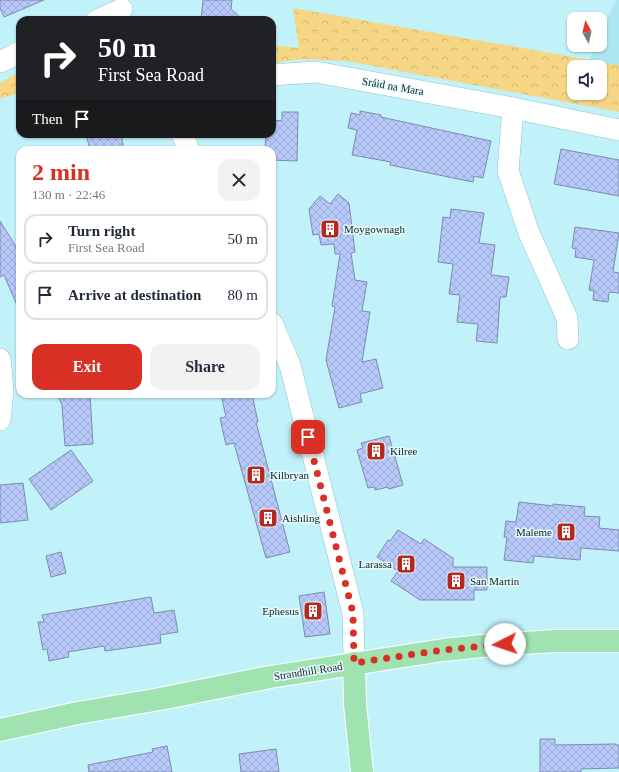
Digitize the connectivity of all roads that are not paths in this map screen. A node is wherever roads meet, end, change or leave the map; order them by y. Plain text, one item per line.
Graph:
1 (122, 10) edge
2 (107, 16) edge
3 (16, 54) edge
4 (0, 62) edge
5 (276, 75) edge
6 (513, 108) junction
7 (619, 130) edge
8 (276, 332) edge
9 (568, 339) dead end
10 (0, 360) edge
11 (0, 420) edge
12 (619, 641) edge
13 (354, 663) junction
14 (0, 730) edge
15 (362, 772) edge

1 - 2 street
3 - 4 street
5 - 6 street, Sráid na Mara
6 - 7 street, Sráid na Mara
6 - 9 street
8 - 13 street
10 - 11 street
12 - 13 main road, Strandhill Road
13 - 14 main road, Strandhill Road
13 - 15 main road

